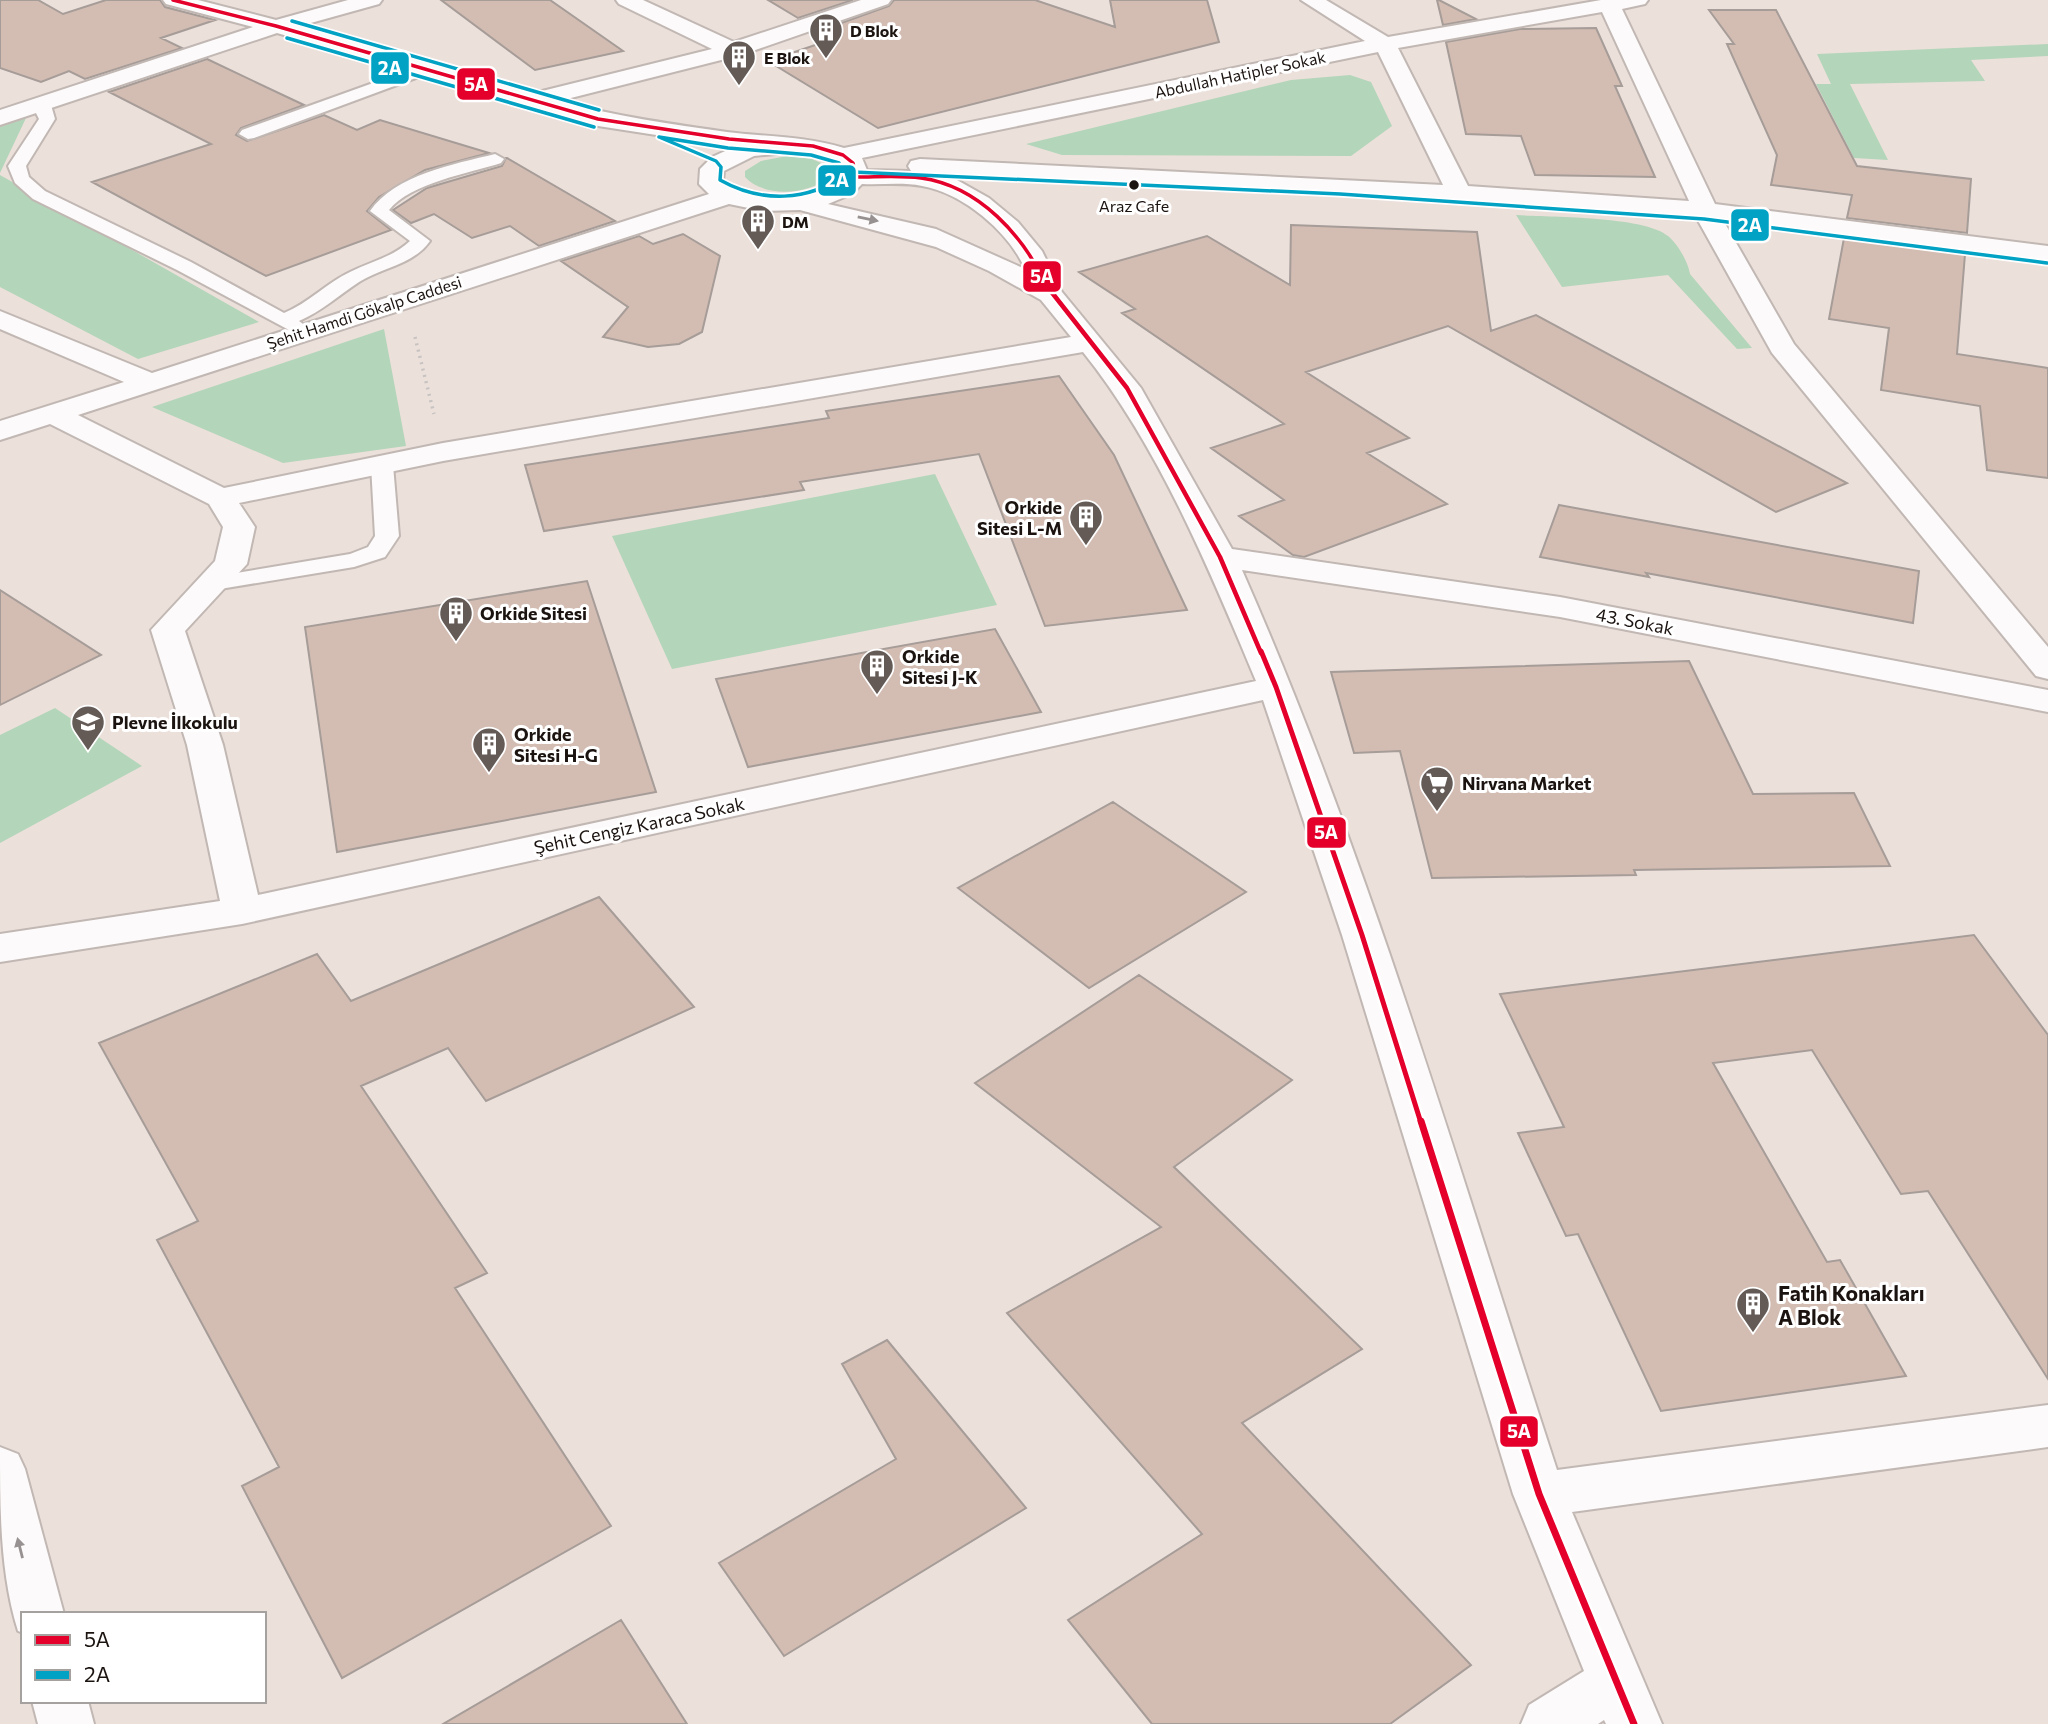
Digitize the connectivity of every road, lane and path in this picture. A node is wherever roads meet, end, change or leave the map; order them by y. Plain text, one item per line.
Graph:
1 (173, 0) edge
2 (372, 0) edge
3 (626, 0) edge
4 (881, 0) edge
5 (1311, 0) edge
6 (1638, 0) edge
7 (1609, 4) junction
8 (276, 26) junction
9 (1385, 44) junction
10 (733, 50) junction
11 (426, 69) junction
12 (534, 100) junction
13 (40, 105) junction
14 (0, 118) edge
15 (598, 119) junction
16 (248, 134) dead end
17 (794, 145) junction
18 (495, 159) dead end
19 (850, 165) junction
20 (712, 169) junction
21 (1459, 192) junction
22 (729, 196) junction
23 (802, 202) junction
24 (1705, 210) junction
25 (2048, 254) edge
26 (1050, 294) junction
27 (405, 299) junction
28 (0, 319) edge
29 (294, 326) junction
30 (1088, 343) junction
31 (150, 382) junction
32 (50, 413) junction
33 (0, 431) edge
34 (443, 452) junction
35 (382, 465) junction
36 (220, 498) junction
37 (1220, 557) junction
38 (214, 583) junction
39 (2048, 669) edge
40 (1276, 687) junction
41 (2048, 701) edge
42 (242, 911) junction
43 (0, 948) edge
44 (2048, 1426) edge
45 (0, 1469) edge
46 (1539, 1494) junction
47 (36, 1612) edge
48 (61, 1703) edge
49 (1625, 1703) edge
50 (66, 1724) edge
51 (1549, 1724) edge

1 - 8 street
2 - 8 street
3 - 10 street
4 - 10 street
5 - 9 street
6 - 7 street, Abdullah Hatipler Sokak
7 - 9 street, Abdullah Hatipler Sokak
7 - 24 street
8 - 11 street
8 - 13 street
9 - 19 street, Abdullah Hatipler Sokak
9 - 21 street
10 - 12 street
11 - 12 street
11 - 16 lane
12 - 15 street
13 - 14 street
13 - 29 lane
15 - 17 street
15 - 20 street
17 - 19 street
17 - 20 street
18 - 29 lane
19 - 21 street
19 - 23 street
19 - 26 street
20 - 22 street
21 - 24 street
22 - 23 street
22 - 27 street, Şehit Hamdi Gökalp Caddesi
23 -> 26 street
24 - 25 street
24 - 39 street
26 - 30 street
27 - 29 street, Şehit Hamdi Gökalp Caddesi
27 - 34 path
28 - 31 street
29 - 31 street, Şehit Hamdi Gökalp Caddesi
30 - 34 street
30 - 37 street
31 - 32 street, Şehit Hamdi Gökalp Caddesi
32 - 33 street, Şehit Hamdi Gökalp Caddesi
32 - 36 street
34 - 35 street
35 - 36 street
35 - 38 lane
36 - 38 street
37 - 40 street
37 - 41 street, 43. Sokak
38 - 42 street
40 - 42 street, Şehit Cengiz Karaca Sokak
40 - 46 street
42 - 43 street, Şehit Cengiz Karaca Sokak
44 - 46 street
47 -> 45 street
46 - 49 street
48 - 50 street
49 - 51 street

